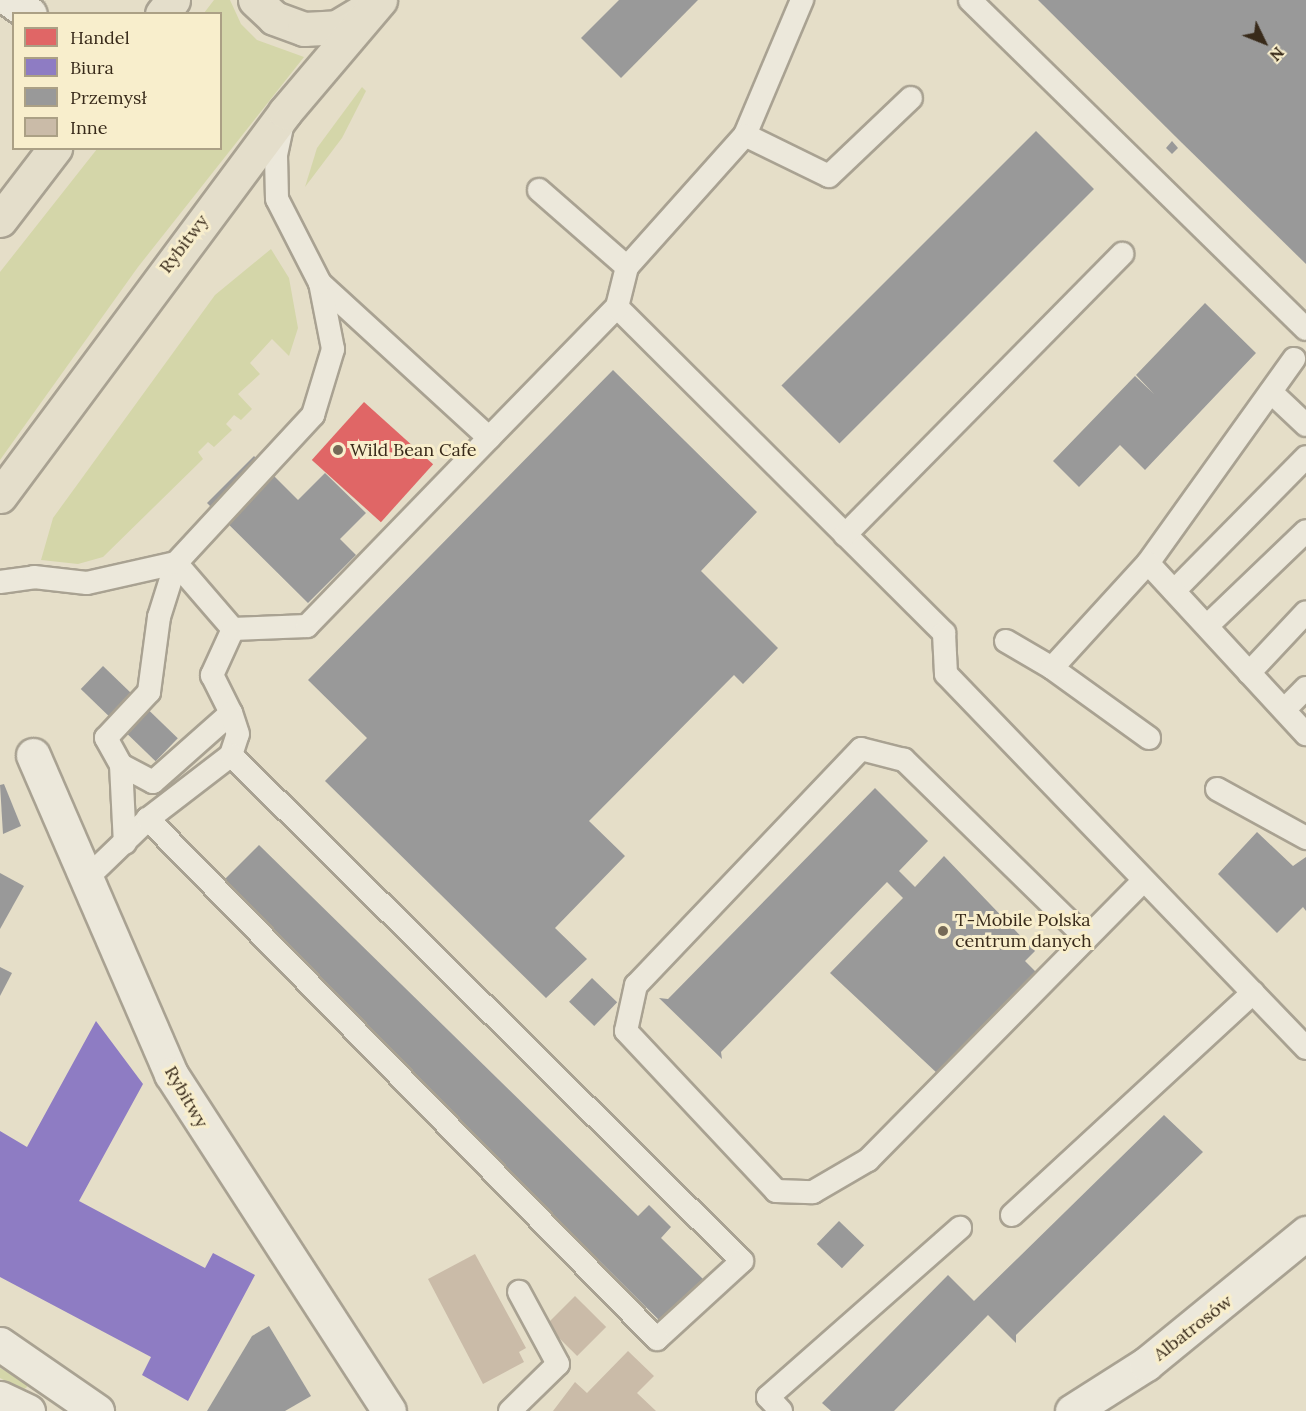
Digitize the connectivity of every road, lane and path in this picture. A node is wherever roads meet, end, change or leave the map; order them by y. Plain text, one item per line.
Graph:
1 (10, 0) edge
2 (173, 0) edge
3 (255, 0) edge
4 (379, 0) edge
5 (802, 0) edge
6 (970, 0) edge
7 (27, 12) edge
8 (164, 12) edge
9 (911, 99) dead end
10 (285, 112) junction
11 (745, 135) junction
12 (53, 150) edge
13 (538, 190) dead end
14 (0, 220) edge
15 (1122, 254) dead end
16 (627, 267) junction
17 (320, 283) junction
18 (617, 307) junction
19 (1303, 320) edge
20 (1294, 359) dead end
21 (1271, 392) junction
22 (1306, 425) edge
23 (489, 438) junction
24 (1306, 457) edge
25 (0, 496) edge
26 (1306, 531) edge
27 (845, 535) junction
28 (176, 563) junction
29 (1148, 563) junction
30 (0, 582) edge
31 (1174, 591) junction
32 (1306, 612) edge
33 (1207, 626) junction
34 (233, 629) junction
35 (1006, 641) dead end
36 (1052, 668) junction
37 (1249, 673) junction
38 (1306, 688) edge
39 (1284, 710) junction
40 (231, 712) junction
41 (1306, 734) edge
42 (1149, 738) dead end
43 (33, 755) dead end
44 (231, 755) junction
45 (121, 765) junction
46 (1217, 789) dead end
47 (148, 819) junction
48 (1306, 838) edge
49 (124, 843) junction
50 (88, 876) junction
51 (1143, 881) junction
52 (1086, 938) junction
53 (1253, 993) junction
54 (1306, 1047) edge
55 (1012, 1215) dead end
56 (960, 1228) dead end
57 (1306, 1233) edge
58 (519, 1292) dead end
59 (0, 1344) edge
60 (0, 1398) edge
61 (28, 1411) edge
62 (97, 1411) edge
63 (389, 1411) edge
64 (510, 1411) edge
65 (781, 1411) edge
66 (1072, 1411) edge

1 - 7 street
2 - 8 main road
3 - 4 main road
4 - 10 main road, Rybitwy
5 - 11 lane
6 - 19 lane
9 - 11 lane
10 - 17 lane
10 - 25 main road, Rybitwy
11 - 16 lane
12 - 14 main road
13 - 16 lane
15 - 27 lane
16 - 18 lane
17 - 23 lane
17 - 28 lane
18 - 23 lane
18 - 27 lane
20 - 21 lane
21 - 22 lane
21 - 29 lane
23 - 34 lane
24 - 31 lane
26 - 33 lane
27 - 51 lane
28 - 30 lane
28 - 34 lane
28 - 45 lane
29 - 31 lane
29 - 36 lane
31 - 33 lane
32 - 37 lane
33 - 37 lane
34 - 40 lane
35 - 36 lane
36 - 42 lane
37 - 39 lane
38 - 39 lane
39 - 41 lane
40 - 44 lane
40 - 45 lane
43 - 50 street, Rybitwy
44 - 47 lane
44 - 47 lane
45 - 49 lane
46 - 48 lane
47 - 49 lane
49 - 50 lane
50 - 63 street, Rybitwy
51 - 52 lane
51 - 53 lane
52 - 52 lane
53 - 54 lane
53 - 55 lane
56 - 65 lane
57 - 66 street, Albatrosów
58 - 64 lane
59 - 62 street
60 - 61 street

